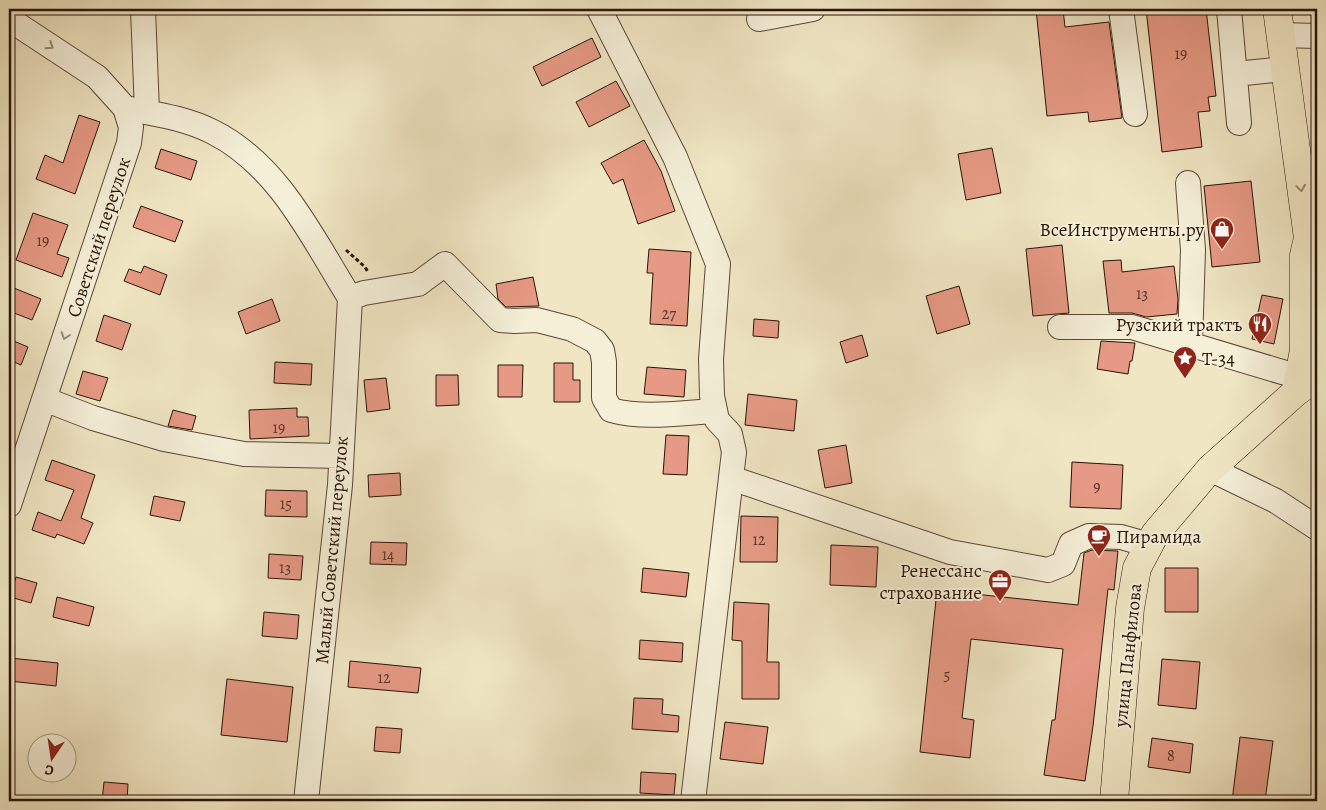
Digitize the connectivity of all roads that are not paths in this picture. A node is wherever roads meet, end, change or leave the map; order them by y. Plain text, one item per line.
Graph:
1 (143, 9) edge
2 (599, 9) edge
3 (813, 9) edge
4 (1121, 9) edge
5 (1229, 9) edge
6 (9, 19) edge
7 (758, 19) dead end
8 (1278, 22) edge
9 (1317, 36) edge
10 (1284, 69) junction
11 (1235, 74) junction
12 (136, 110) junction
13 (1135, 114) dead end
14 (1239, 123) dead end
15 (1294, 139) junction
16 (1317, 157) edge
17 (1188, 183) dead end
18 (1312, 233) edge
19 (1311, 289) edge
20 (350, 298) junction
21 (1060, 327) dead end
22 (1190, 344) junction
23 (1304, 382) edge
24 (44, 399) junction
25 (714, 411) junction
26 (341, 456) junction
27 (1210, 469) junction
28 (732, 478) junction
29 (9, 505) edge
30 (1317, 528) edge
31 (1149, 545) junction
32 (306, 801) edge
33 (693, 801) edge
34 (1114, 801) edge

1 - 12 street
2 - 25 street
3 - 7 street
4 - 13 street
5 - 11 street
6 -> 12 street, Советский переулок
8 - 9 street
8 - 10 main road
10 - 11 street
10 - 15 main road
11 - 14 street
12 - 20 street
12 -> 24 street, Советский переулок
15 - 16 main road
15 -> 18 main road
17 - 22 street
18 - 19 main road
19 - 23 main road
20 - 25 street
20 - 26 street, Малый Советский переулок
21 - 22 street
22 - 23 street
23 - 27 main road, улица Панфилова
24 - 26 street
24 - 29 street, Советский переулок
25 - 28 street
26 - 32 street, Малый Советский переулок
27 - 30 street
27 - 31 main road, улица Панфилова
28 - 31 street
28 - 33 street
31 - 34 main road, улица Панфилова

